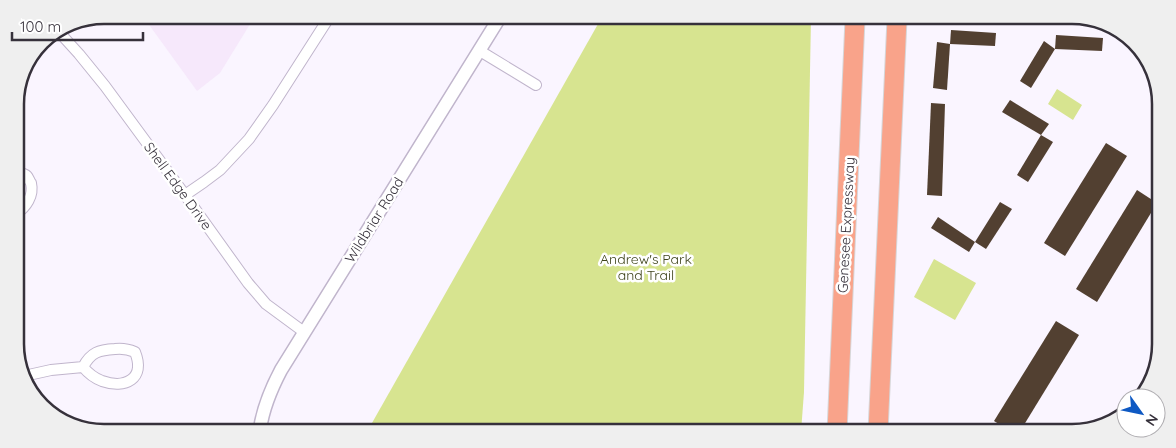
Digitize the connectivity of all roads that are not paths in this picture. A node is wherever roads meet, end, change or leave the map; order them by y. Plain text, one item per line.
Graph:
1 (325, 24) edge
2 (496, 24) edge
3 (855, 24) edge
4 (897, 24) edge
5 (62, 35) edge
6 (480, 51) junction
7 (536, 85) dead end
8 (24, 174) edge
9 (185, 195) junction
10 (24, 207) edge
11 (304, 332) junction
12 (82, 367) junction
13 (30, 376) edge
14 (261, 424) edge
15 (837, 424) edge
16 (878, 424) edge

1 - 9 street
2 - 6 street, Wildbriar Road
3 - 15 highway, Genesee Expressway
4 - 16 highway
5 - 9 street, Shell Edge Drive
6 - 7 street
6 - 11 street, Wildbriar Road
8 - 10 street
9 - 11 street, Shell Edge Drive
11 - 14 street, Wildbriar Road
12 - 12 street
12 - 13 street

